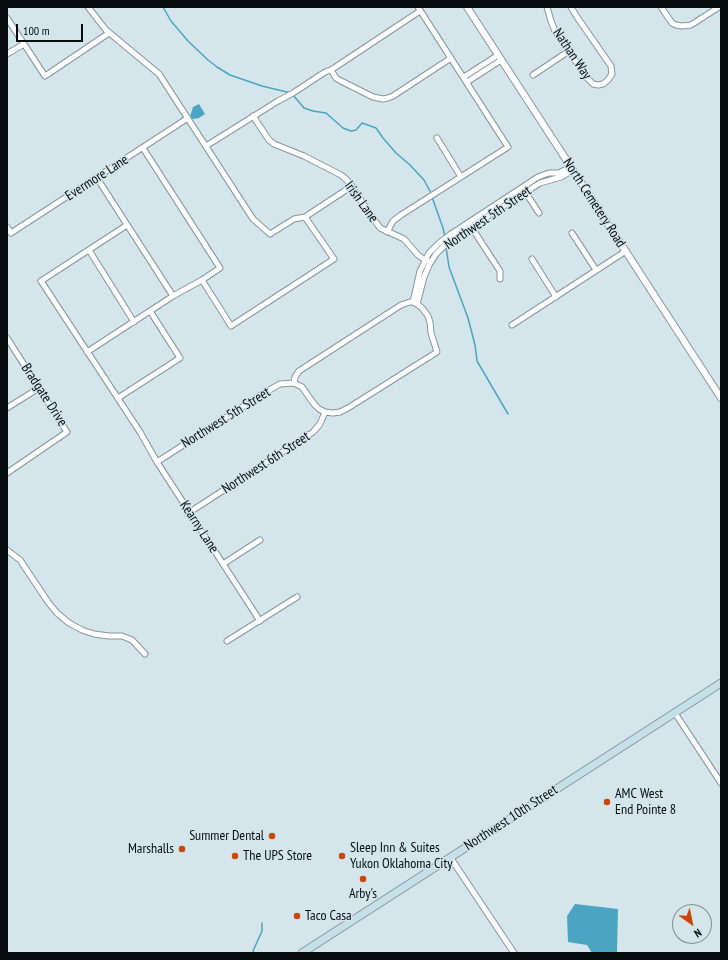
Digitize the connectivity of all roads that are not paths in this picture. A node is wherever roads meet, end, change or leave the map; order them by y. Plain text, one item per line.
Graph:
1 (88, 7) edge
2 (467, 7) edge
3 (546, 7) edge
4 (571, 7) edge
5 (660, 7) edge
6 (719, 7) edge
7 (419, 9) edge
8 (7, 18) edge
9 (109, 33) junction
10 (24, 44) junction
11 (569, 51) junction
12 (7, 54) edge
13 (500, 57) junction
14 (451, 58) junction
15 (331, 70) junction
16 (533, 75) dead end
17 (465, 80) junction
18 (253, 116) junction
19 (188, 118) junction
20 (437, 138) dead end
21 (206, 146) junction
22 (143, 148) junction
23 (572, 169) junction
24 (461, 177) junction
25 (97, 178) junction
26 (352, 186) junction
27 (524, 190) junction
28 (539, 213) dead end
29 (305, 216) junction
30 (127, 225) junction
31 (470, 225) junction
32 (7, 227) edge
33 (387, 232) junction
34 (572, 233) dead end
35 (89, 250) junction
36 (626, 251) junction
37 (532, 259) dead end
38 (428, 261) junction
39 (596, 270) junction
40 (500, 279) dead end
41 (202, 280) junction
42 (173, 296) junction
43 (556, 297) junction
44 (415, 303) junction
45 (150, 312) junction
46 (134, 322) junction
47 (512, 325) dead end
48 (8, 341) edge
49 (87, 352) junction
50 (294, 383) junction
51 (39, 388) junction
52 (118, 398) junction
53 (721, 398) edge
54 (7, 408) edge
55 (325, 412) junction
56 (158, 462) junction
57 (7, 473) edge
58 (190, 512) junction
59 (260, 540) dead end
60 (7, 550) edge
61 (224, 564) junction
62 (297, 597) dead end
63 (260, 621) junction
64 (227, 641) dead end
65 (145, 654) dead end
66 (721, 683) edge
67 (675, 713) junction
68 (721, 783) edge
69 (450, 857) junction
70 (302, 953) edge
71 (514, 953) edge

1 - 9 street
2 - 13 street, North Cemetery Road
3 - 11 street, Nathan Way
4 - 11 street, Nathan Way
5 - 6 street
7 - 14 street
7 - 15 street
8 - 10 street
9 - 10 street
9 - 19 street
10 - 12 street
11 - 16 street
13 - 17 street
13 - 23 street, North Cemetery Road
14 - 15 street
14 - 17 street
15 - 18 street
17 - 24 street
18 - 21 street
18 - 26 street, Irish Lane
19 - 21 street
19 - 22 street, Evermore Lane
20 - 24 street
21 - 29 street
22 - 25 street, Evermore Lane
22 - 41 street
23 - 27 street, Northwest 5th Street
23 - 36 street, North Cemetery Road
24 - 33 street
25 - 30 street
25 - 32 street, Evermore Lane
26 - 29 street
26 - 33 street, Irish Lane
27 - 28 street
27 - 31 street, Northwest 5th Street
29 - 41 street
30 - 35 street
30 - 42 street
31 - 38 street, Northwest 5th Street
31 - 40 street
33 - 38 street, Irish Lane
34 - 39 street
35 - 46 street
35 - 49 street, Kearny Lane
36 - 39 street
36 - 53 street, North Cemetery Road
37 - 43 street
38 - 44 street, Northwest 5th Street
39 - 43 street
41 - 42 street
42 - 45 street
43 - 47 street
44 - 50 street
44 - 55 street
45 - 46 street
45 - 52 street
46 - 49 street
48 - 51 street, Bradgate Drive
49 - 52 street, Kearny Lane
50 - 55 street
50 - 56 street, Northwest 5th Street
51 - 54 street
51 - 57 street, Bradgate Drive
52 - 56 street, Kearny Lane
55 - 58 street, Northwest 6th Street
56 - 58 street, Kearny Lane
58 - 61 street, Kearny Lane
59 - 61 street
60 - 65 street
61 - 63 street, Kearny Lane
62 - 63 street
63 - 64 street
66 - 67 main road, Northwest 10th Street
67 - 68 street
67 - 69 main road, Northwest 10th Street
69 - 70 main road, Northwest 10th Street
69 - 71 street

